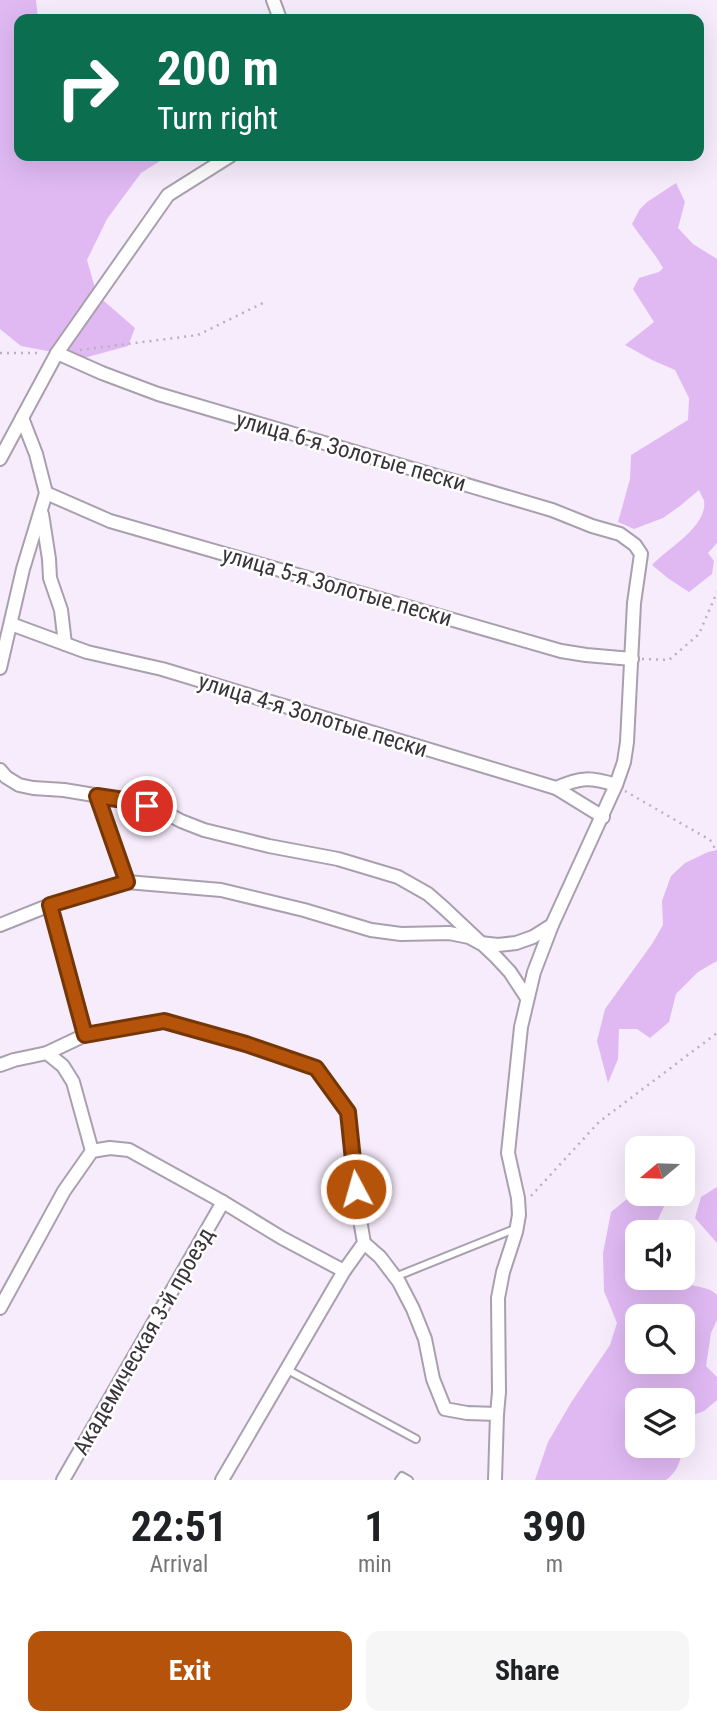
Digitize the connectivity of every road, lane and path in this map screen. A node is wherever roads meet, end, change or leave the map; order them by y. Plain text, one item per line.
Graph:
1 (222, 161) edge
2 (263, 303) dead end
3 (0, 353) edge
4 (57, 353) junction
5 (22, 418) junction
6 (0, 459) edge
7 (47, 494) junction
8 (42, 509) junction
9 (717, 592) edge
10 (11, 624) junction
11 (65, 644) junction
12 (632, 659) junction
13 (0, 668) edge
14 (0, 770) edge
15 (616, 785) junction
16 (556, 788) junction
17 (97, 796) junction
18 (603, 817) junction
19 (717, 852) edge
20 (127, 882) junction
21 (50, 905) junction
22 (0, 925) edge
23 (552, 925) junction
24 (480, 943) junction
25 (527, 998) junction
26 (717, 1033) edge
27 (85, 1035) junction
28 (47, 1053) junction
29 (0, 1065) edge
30 (92, 1151) junction
31 (223, 1202) junction
32 (519, 1210) junction
33 (517, 1228) junction
34 (364, 1243) junction
35 (344, 1270) junction
36 (395, 1277) junction
37 (0, 1308) edge
38 (286, 1369) junction
39 (497, 1414) junction
40 (416, 1440) dead end
41 (62, 1480) edge
42 (222, 1480) edge
43 (399, 1480) edge
44 (409, 1480) edge
45 (495, 1480) edge

1 - 4 street
2 - 4 path
3 - 4 path
4 - 5 street
4 - 12 street, улица 6-я Золотые пески
5 - 6 street
5 - 7 street
7 - 8 street
7 - 12 street, улица 5-я Золотые пески
8 - 10 street
8 - 11 street
9 - 12 path
10 - 11 street, улица 4-я Золотые пески
10 - 13 street
11 - 16 street, улица 4-я Золотые пески
12 - 15 street
14 - 17 street
15 - 16 street
15 - 18 street
15 - 19 path
16 - 18 street, улица 4-я Золотые пески
17 - 20 street
17 - 24 street
18 - 23 street
20 - 21 street
20 - 24 street
21 - 22 street
21 - 27 street
23 - 24 street
23 - 25 street
24 - 25 street
25 - 32 street
26 - 32 path
27 - 28 street
27 - 34 street
28 - 29 street
28 - 30 street
30 - 31 street
30 - 37 street
31 - 35 street
31 - 41 street, Академическая 3-й проезд
32 - 33 street
33 - 36 lane
33 - 39 street
34 - 35 street
34 - 36 street
35 - 38 street
36 - 39 street
38 - 40 lane
38 - 42 street
39 - 45 street
43 - 44 lane

